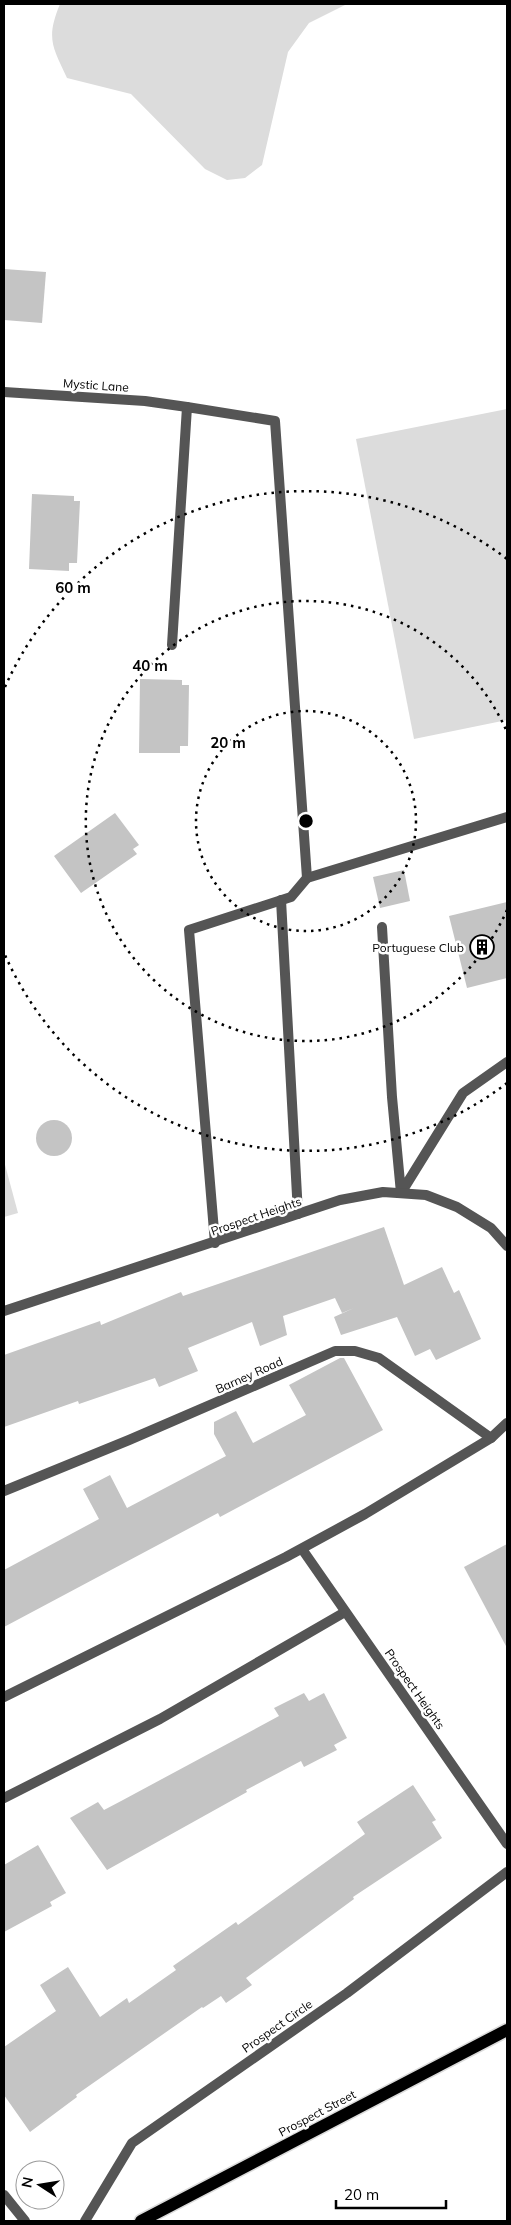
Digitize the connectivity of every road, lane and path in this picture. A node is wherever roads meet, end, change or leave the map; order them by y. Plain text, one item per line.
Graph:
1 (4, 392) edge
2 (186, 407) junction
3 (172, 646) dead end
4 (507, 817) edge
5 (307, 878) junction
6 (281, 900) junction
7 (382, 927) dead end
8 (507, 1062) edge
9 (401, 1193) junction
10 (298, 1214) junction
11 (215, 1243) junction
12 (507, 1246) edge
13 (4, 1311) edge
14 (507, 1423) edge
15 (491, 1438) junction
16 (4, 1492) edge
17 (302, 1549) junction
18 (345, 1612) junction
19 (4, 1697) edge
20 (4, 1798) edge
21 (507, 1844) edge
22 (507, 1872) edge
23 (507, 2030) edge
24 (4, 2195) edge
25 (25, 2221) edge
26 (85, 2221) edge
27 (140, 2221) edge

1 - 2 street, Mystic Lane
2 - 3 street
2 - 5 street, Mystic Lane
4 - 5 street
5 - 6 street
6 - 10 street
6 - 11 street
7 - 9 street
8 - 9 street
9 - 10 street, Prospect Heights
9 - 12 street, Prospect Heights
10 - 11 street, Prospect Heights
11 - 13 street, Prospect Heights
14 - 15 street
15 - 16 street, Barney Road
15 - 17 street
17 - 18 street, Prospect Heights
17 - 19 street
18 - 20 street
18 - 21 street, Prospect Heights
22 - 26 street, Prospect Circle
23 - 27 main road, Prospect Street
24 - 25 street

